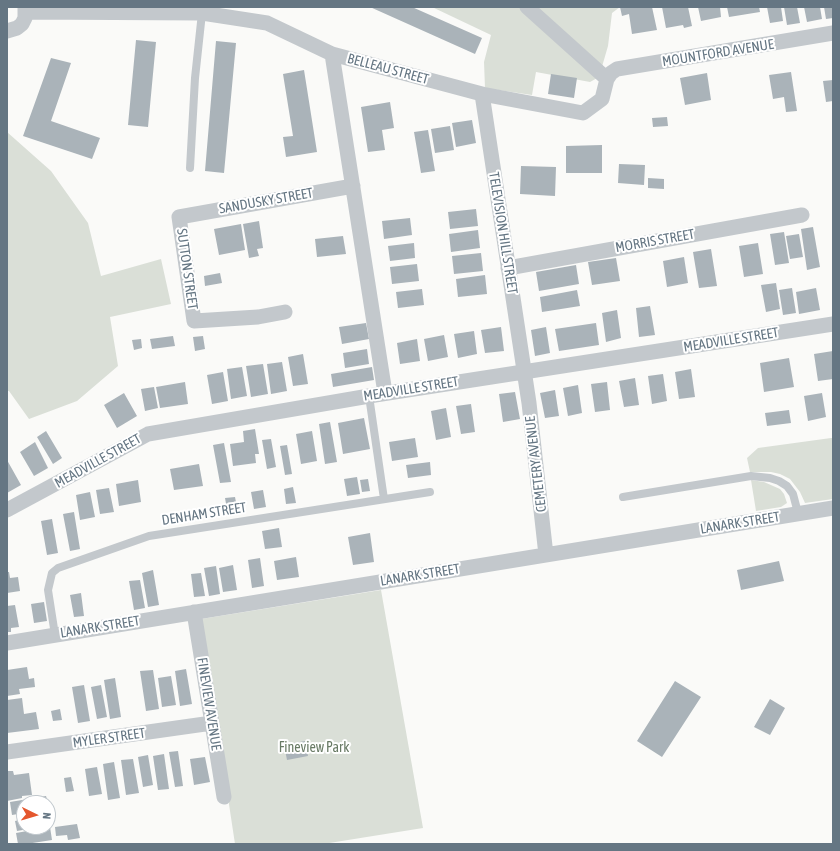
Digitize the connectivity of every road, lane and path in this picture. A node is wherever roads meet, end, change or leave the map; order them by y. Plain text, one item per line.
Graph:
1 (527, 7) edge
2 (26, 9) edge
3 (202, 13) junction
4 (7, 31) edge
5 (833, 34) edge
6 (332, 54) junction
7 (607, 79) junction
8 (482, 94) junction
9 (190, 168) dead end
10 (353, 186) junction
11 (802, 215) dead end
12 (179, 217) joint
13 (508, 268) junction
14 (284, 312) dead end
15 (833, 324) edge
16 (524, 372) junction
17 (385, 393) junction
18 (369, 396) junction
19 (430, 492) dead end
20 (623, 497) dead end
21 (384, 499) junction
22 (833, 508) edge
23 (7, 510) edge
24 (798, 514) junction
25 (546, 555) junction
26 (194, 612) junction
27 (55, 635) junction
28 (7, 643) edge
29 (212, 723) junction
30 (7, 752) edge
31 (224, 797) dead end

1 - 7 street
2 - 3 street
2 - 4 street
3 - 6 street
3 - 9 lane
5 - 7 street, MOUNTFORD AVENUE
6 - 8 street, BELLEAU STREET
6 - 10 street, BELLEAU STREET
7 - 8 street, BELLEAU STREET
8 - 13 street, TELEVISION HILL STREET
10 - 12 street, SANDUSKY STREET
10 - 17 street, BELLEAU STREET
11 - 13 street, MORRIS STREET
12 - 14 street, SUTTON STREET
13 - 16 street, TELEVISION HILL STREET
15 - 16 street, MEADVILLE STREET
16 - 17 street, MEADVILLE STREET
16 - 25 street, CEMETERY AVENUE
17 - 18 street, MEADVILLE STREET
18 - 21 lane
18 - 23 street, MEADVILLE STREET
19 - 21 lane, DENHAM STREET
20 - 24 lane
21 - 27 lane, DENHAM STREET
22 - 24 street, LANARK STREET
24 - 25 street, LANARK STREET
25 - 26 street, LANARK STREET
26 - 27 street, LANARK STREET
26 - 29 street, FINEVIEW AVENUE
27 - 28 street, LANARK STREET
29 - 30 street, MYLER STREET
29 - 31 street, FINEVIEW AVENUE

